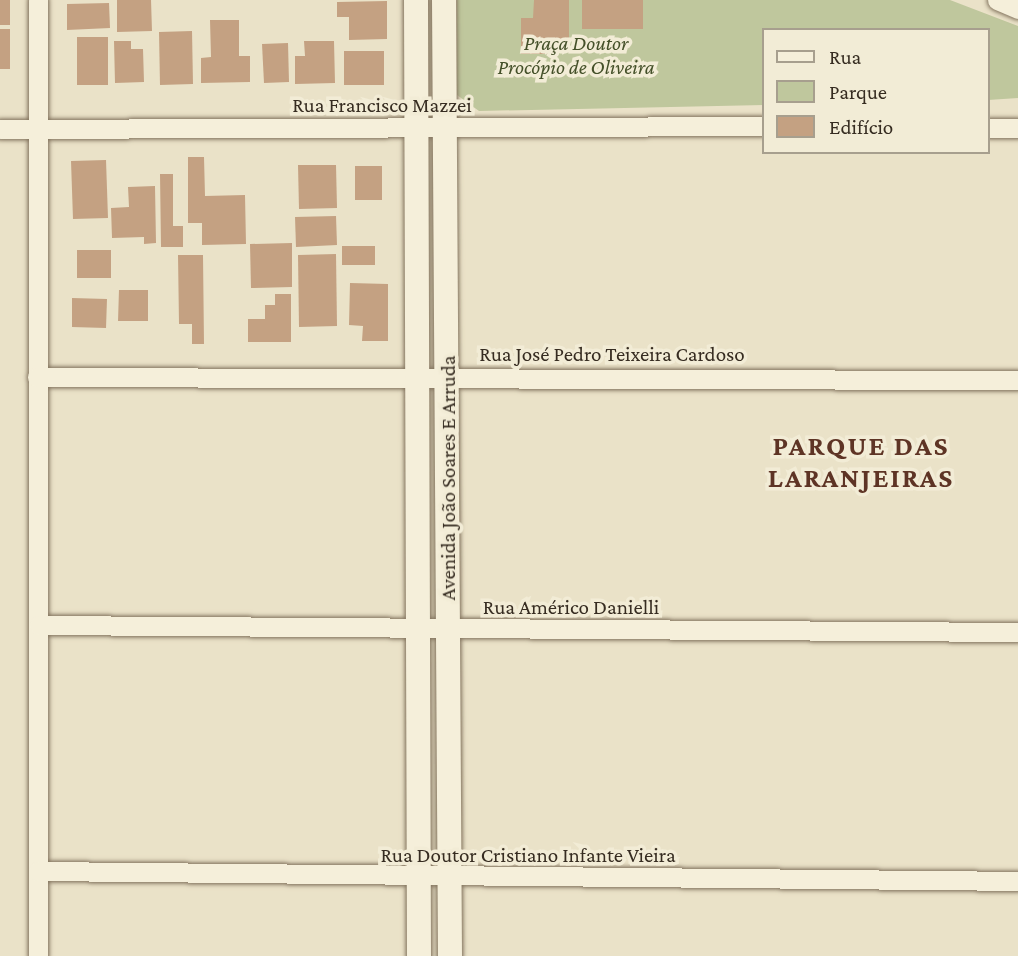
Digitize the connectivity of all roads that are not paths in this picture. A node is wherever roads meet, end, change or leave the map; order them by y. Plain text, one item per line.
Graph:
1 (38, 0) edge
2 (416, 0) edge
3 (444, 0) edge
4 (997, 0) edge
5 (1018, 9) edge
6 (762, 126) edge
7 (444, 127) junction
8 (417, 128) junction
9 (990, 128) edge
10 (1018, 128) edge
11 (0, 129) edge
12 (39, 129) junction
13 (418, 375) junction
14 (447, 375) junction
15 (37, 377) junction
16 (1018, 380) edge
17 (39, 625) junction
18 (449, 629) junction
19 (416, 630) junction
20 (1018, 632) edge
21 (38, 871) junction
22 (449, 877) junction
23 (419, 878) junction
24 (1018, 881) edge
25 (38, 956) edge
26 (419, 956) edge
27 (450, 956) edge

1 - 12 street
2 - 8 street, Avenida João Soares E Arruda
3 - 7 street, Avenida João Soares E Arruda
4 - 5 street
6 - 7 street, Rua Francisco Mazzei
7 - 8 street, Rua Francisco Mazzei
7 - 14 street, Avenida João Soares E Arruda
8 - 12 street, Rua Francisco Mazzei
8 - 13 street, Avenida João Soares E Arruda
9 - 10 street
11 - 12 street, Rua Francisco Mazzei
12 - 15 street
13 - 14 street, Rua José Pedro Teixeira Cardoso
13 - 15 street, Rua José Pedro Teixeira Cardoso
13 - 19 street, Avenida João Soares E Arruda
14 - 16 street, Rua José Pedro Teixeira Cardoso
14 - 18 street, Avenida João Soares E Arruda
15 - 17 street
17 - 19 street, Rua Américo Danielli
17 - 21 street
18 - 19 street, Rua Américo Danielli
18 - 20 street, Rua Américo Danielli
18 - 22 street, Avenida João Soares E Arruda
19 - 23 street, Avenida João Soares E Arruda
21 - 23 street, Rua Doutor Cristiano Infante Vieira
21 - 25 street
22 - 23 street, Rua Doutor Cristiano Infante Vieira
22 - 24 street, Rua Doutor Cristiano Infante Vieira
22 - 27 street, Avenida João Soares E Arruda
23 - 26 street, Avenida João Soares E Arruda

